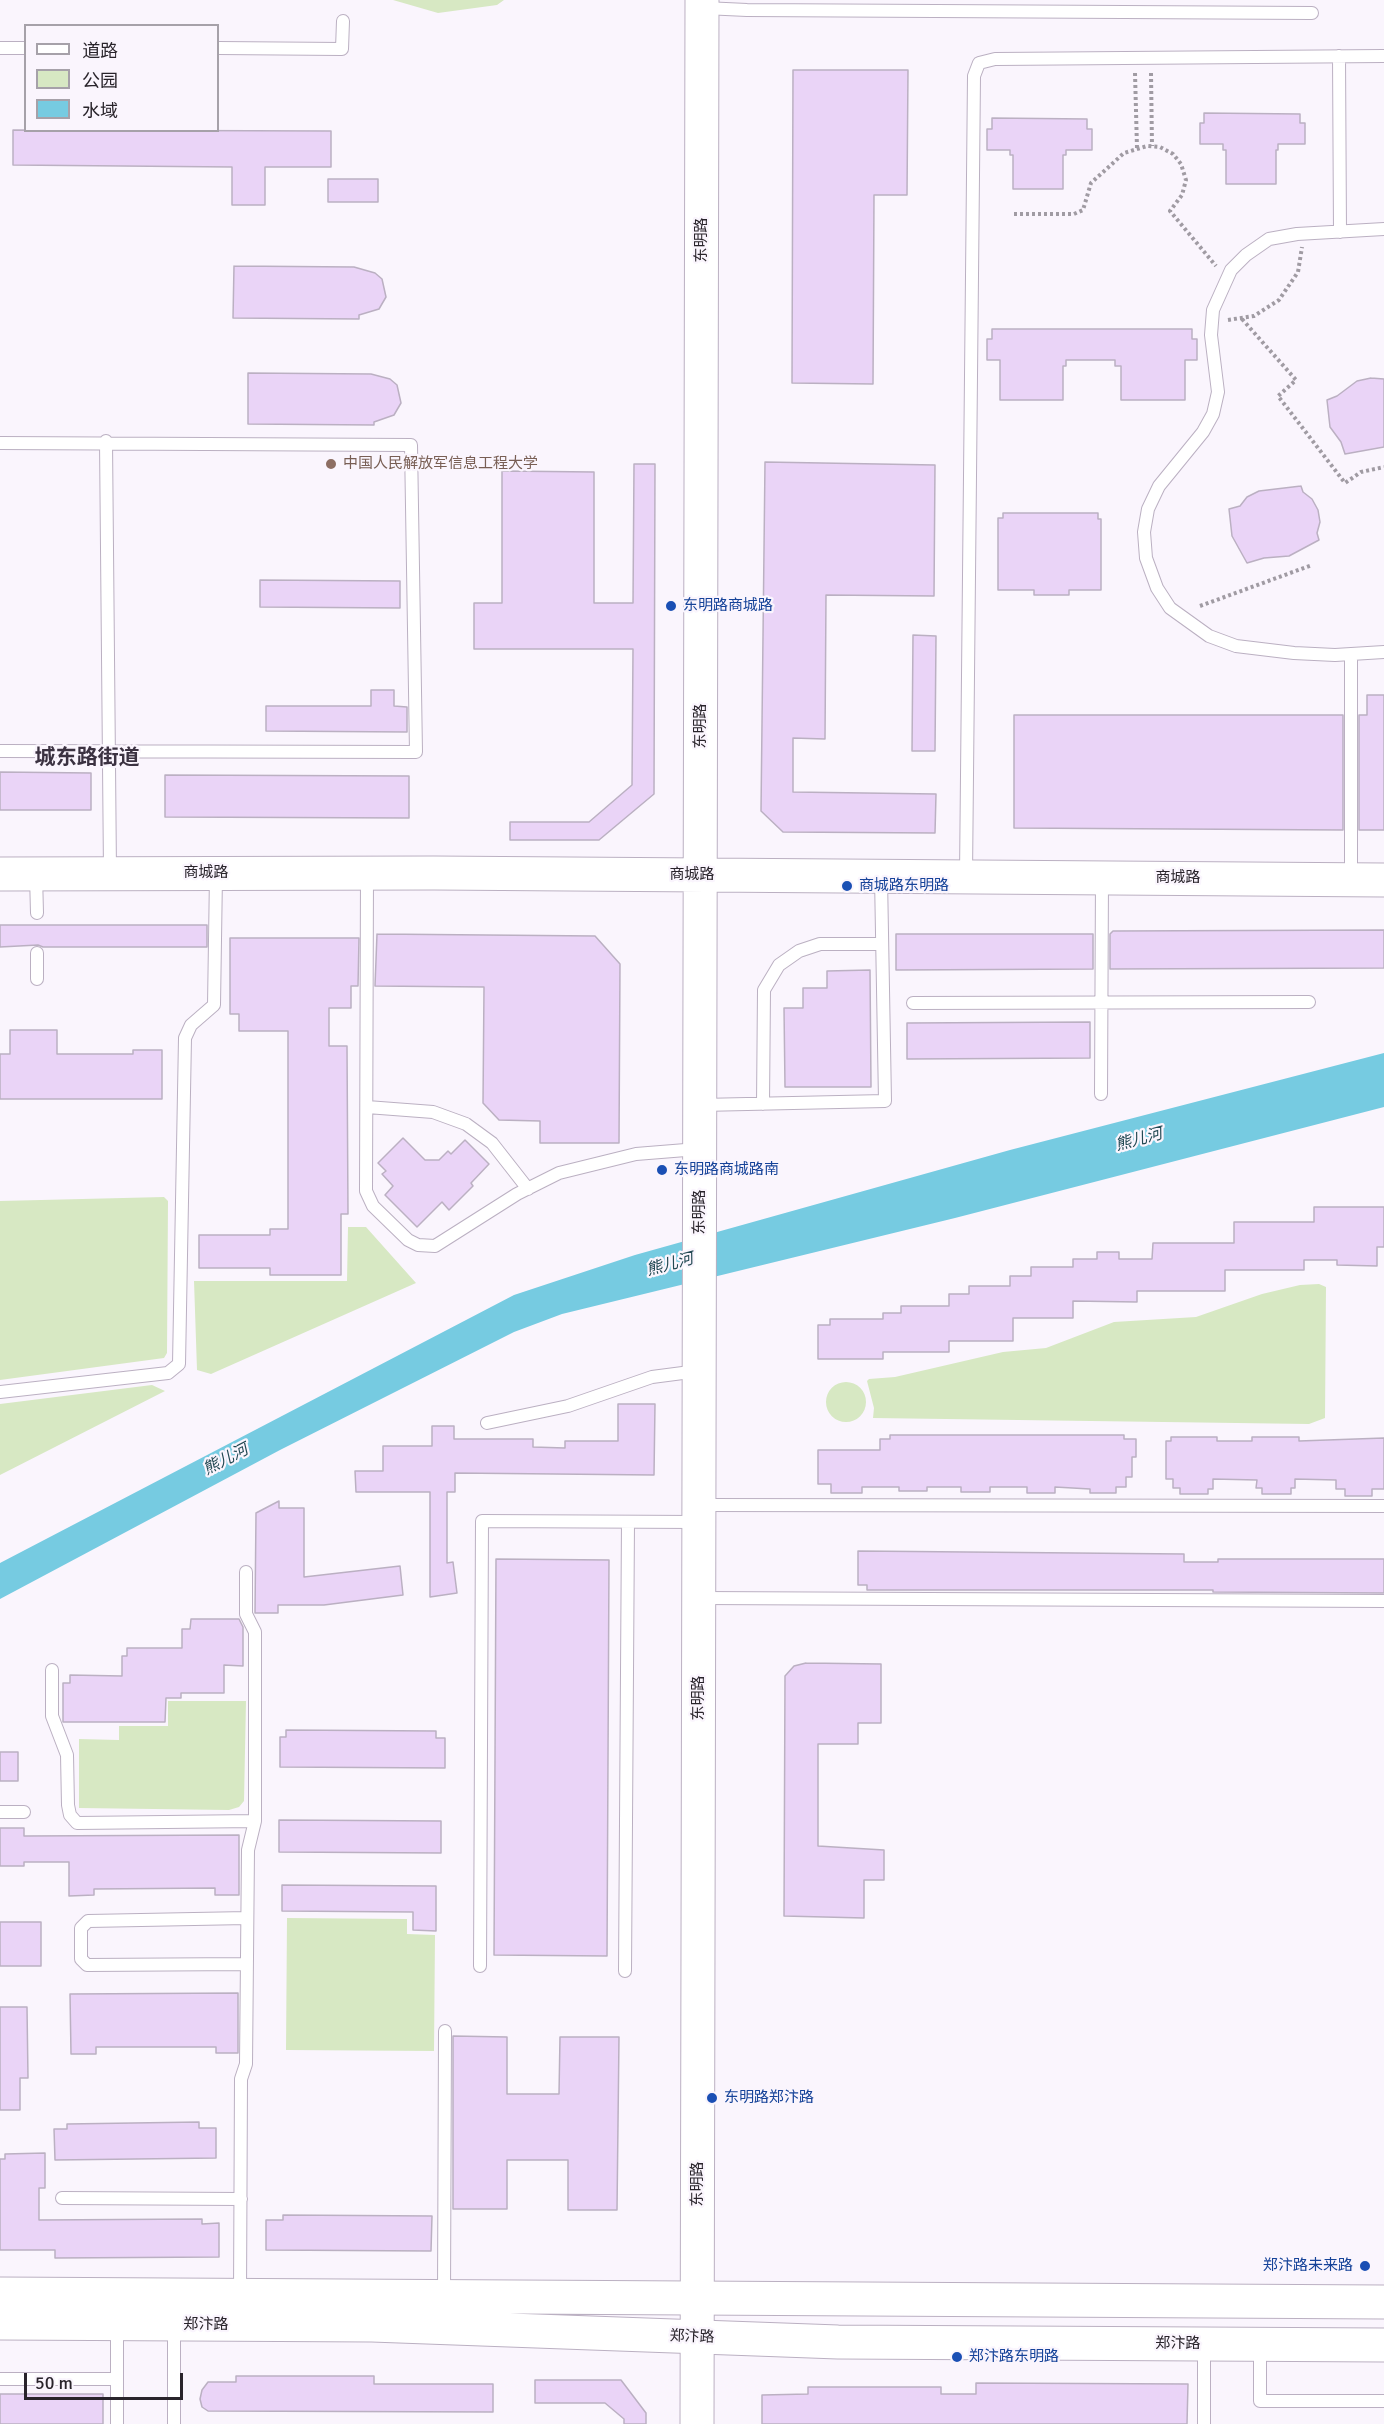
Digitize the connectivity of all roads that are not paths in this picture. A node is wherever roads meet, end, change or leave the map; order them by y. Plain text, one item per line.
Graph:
1 (702, 4) edge
2 (1241, 6) edge
3 (1312, 13) dead end
4 (343, 21) dead end
5 (0, 48) edge
6 (24, 48) edge
7 (219, 48) edge
8 (1339, 56) junction
9 (1384, 56) edge
10 (1384, 229) edge
11 (1340, 232) junction
12 (106, 441) junction
13 (0, 443) edge
14 (1384, 652) edge
15 (1351, 654) junction
16 (0, 751) edge
17 (109, 751) junction
18 (110, 873) junction
19 (216, 873) junction
20 (367, 873) junction
21 (0, 874) edge
22 (36, 874) junction
23 (701, 875) junction
24 (881, 876) junction
25 (966, 876) junction
26 (1101, 877) junction
27 (1351, 879) junction
28 (1384, 880) edge
29 (37, 913) dead end
30 (882, 944) junction
31 (37, 953) dead end
32 (37, 980) dead end
33 (1101, 1002) junction
34 (1309, 1002) dead end
35 (913, 1003) dead end
36 (1101, 1094) dead end
37 (763, 1104) junction
38 (700, 1105) junction
39 (366, 1107) junction
40 (700, 1149) junction
41 (528, 1189) junction
42 (700, 1371) junction
43 (0, 1392) edge
44 (487, 1423) dead end
45 (1384, 1506) edge
46 (699, 1514) junction
47 (628, 1522) junction
48 (246, 1572) dead end
49 (699, 1598) junction
50 (1384, 1601) edge
51 (52, 1670) dead end
52 (0, 1812) edge
53 (24, 1812) dead end
54 (255, 1821) junction
55 (247, 1918) junction
56 (247, 1964) junction
57 (480, 1966) dead end
58 (625, 1971) dead end
59 (445, 2031) dead end
60 (62, 2198) dead end
61 (241, 2199) junction
62 (0, 2294) edge
63 (240, 2294) junction
64 (444, 2296) junction
65 (697, 2297) junction
66 (1384, 2302) edge
67 (0, 2323) edge
68 (117, 2324) junction
69 (174, 2324) junction
70 (697, 2337) junction
71 (1204, 2344) junction
72 (1260, 2344) junction
73 (1384, 2345) edge
74 (0, 2379) edge
75 (117, 2379) junction
76 (1384, 2401) edge
77 (117, 2424) edge
78 (174, 2424) edge
79 (697, 2424) edge
80 (1204, 2424) edge

1 - 2 lane
1 - 23 street, 东明路
2 - 3 lane
4 - 7 lane
5 - 6 lane
8 - 9 lane
8 - 11 lane
8 - 25 lane
10 - 11 lane
11 - 15 lane
12 - 13 lane
12 - 17 lane
12 - 17 lane
14 - 15 lane
15 - 27 lane
16 - 17 lane
17 - 18 lane
18 - 19 street, 商城路
18 - 22 street, 商城路
19 - 20 street, 商城路
19 - 43 lane
20 - 23 street, 商城路
20 - 39 lane
21 - 22 street, 商城路
22 - 29 lane
23 - 24 street, 商城路
23 - 38 street, 东明路
24 - 25 street, 商城路
24 - 30 lane
25 - 26 street, 商城路
26 - 27 street, 商城路
26 - 33 lane
27 - 28 street, 商城路
30 - 37 lane
30 - 37 lane
31 - 32 lane
33 - 34 lane
33 - 35 lane
33 - 36 lane
37 - 38 lane
38 - 40 street, 东明路
39 - 41 lane
39 - 41 lane
40 - 41 lane
40 - 42 street, 东明路
42 - 44 lane
42 - 46 street, 东明路
45 - 46 lane
46 - 47 lane
46 - 49 street, 东明路
47 - 57 lane
47 - 58 lane
48 - 54 lane
49 - 50 lane
49 - 65 street, 东明路
51 - 54 lane
52 - 53 lane
54 - 55 lane
55 - 56 lane
55 - 56 lane
56 - 61 lane
59 - 64 lane
60 - 61 lane
61 - 63 lane
62 - 63 street, 郑汴路
63 - 64 street, 郑汴路
64 - 65 street, 郑汴路
65 - 66 street, 郑汴路
65 - 70 street, 东明路
67 - 68 street, 郑汴路
68 - 69 street, 郑汴路
68 - 75 lane
69 - 70 street, 郑汴路
69 - 78 lane
70 - 71 street, 郑汴路
70 - 79 street, 东明路
71 - 72 street, 郑汴路
71 - 80 lane
72 - 73 street, 郑汴路
72 - 76 lane
74 - 75 lane
75 - 77 lane

